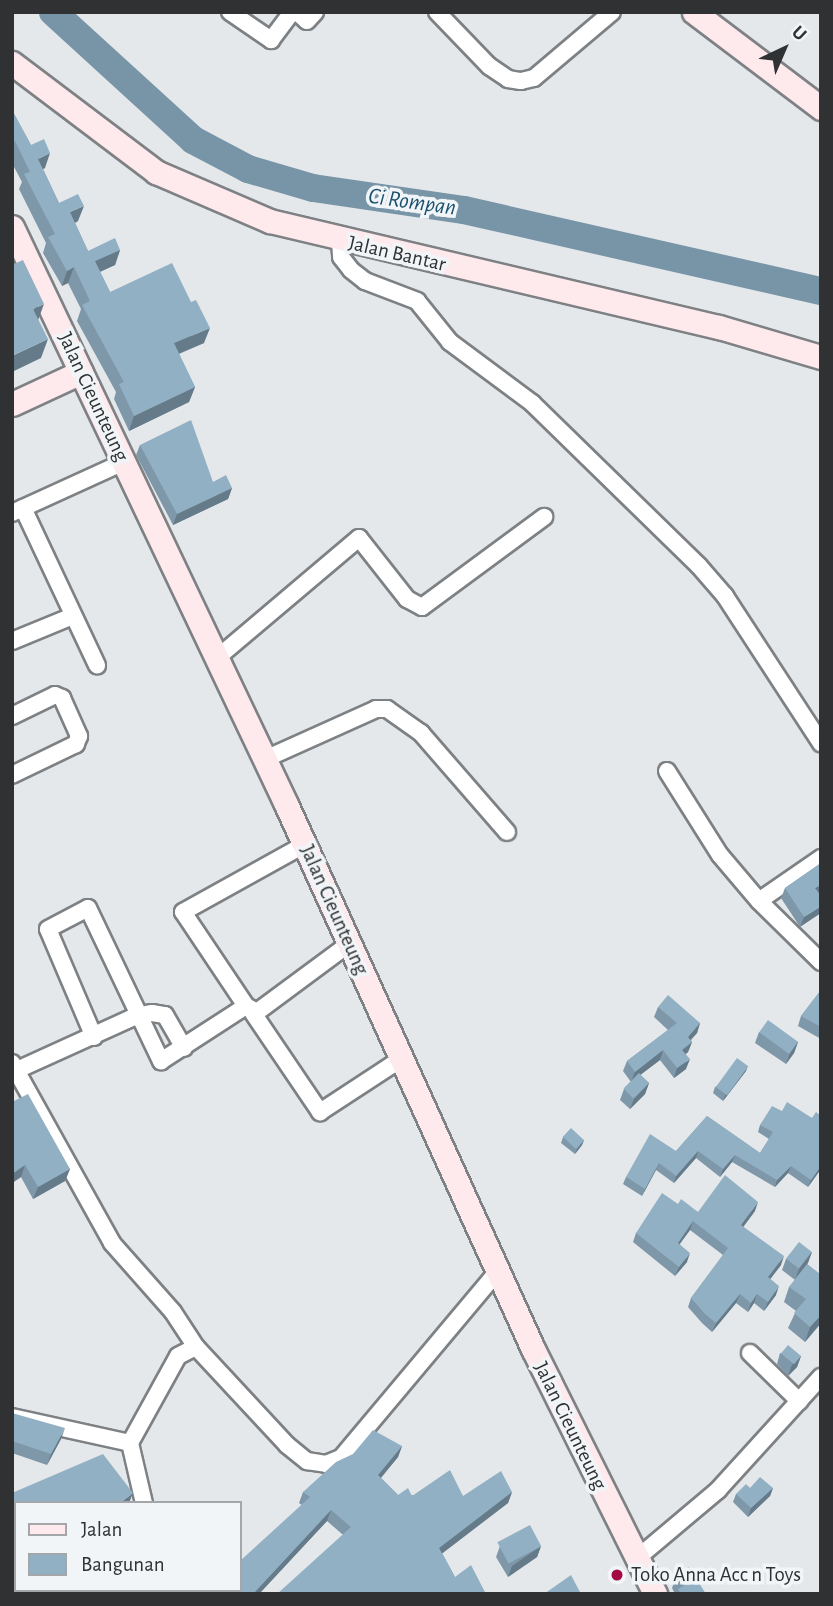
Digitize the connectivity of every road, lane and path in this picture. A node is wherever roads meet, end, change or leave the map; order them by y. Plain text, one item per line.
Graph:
1 (230, 12) edge
2 (295, 12) edge
3 (316, 12) edge
4 (437, 12) edge
5 (612, 12) edge
6 (694, 12) edge
7 (12, 63) edge
8 (821, 108) edge
9 (12, 227) edge
10 (340, 241) junction
11 (821, 357) edge
12 (81, 372) junction
13 (12, 404) edge
14 (124, 462) junction
15 (18, 510) edge
16 (544, 517) dead end
17 (74, 616) junction
18 (12, 641) edge
19 (217, 658) junction
20 (97, 665) dead end
21 (12, 716) edge
22 (821, 743) edge
23 (265, 759) junction
24 (667, 771) dead end
25 (12, 775) edge
26 (508, 832) dead end
27 (304, 845) junction
28 (821, 858) edge
29 (760, 901) junction
30 (349, 944) junction
31 (821, 962) edge
32 (249, 1009) junction
33 (136, 1016) junction
34 (94, 1037) junction
35 (184, 1048) junction
36 (401, 1059) junction
37 (15, 1067) edge
38 (499, 1270) junction
39 (196, 1347) junction
40 (750, 1353) dead end
41 (818, 1387) edge
42 (799, 1401) junction
43 (12, 1417) edge
44 (130, 1443) junction
45 (144, 1501) edge
46 (635, 1560) junction
47 (654, 1594) edge

1 - 2 street
2 - 3 street
4 - 5 street
6 - 8 street
7 - 10 street, Jalan Bantar
9 - 12 street, Jalan Cieunteung
10 - 11 street, Jalan Bantar
10 - 22 street
12 - 13 street
12 - 14 street, Jalan Cieunteung
14 - 15 street
14 - 19 street, Jalan Cieunteung
15 - 17 street
16 - 19 street
17 - 18 street
17 - 20 street
19 - 23 street, Jalan Cieunteung
21 - 25 street
23 - 26 street
23 - 27 street, Jalan Cieunteung
24 - 29 street
27 - 30 street, Jalan Cieunteung
27 - 32 street
28 - 29 street
29 - 31 street
30 - 32 street
30 - 36 street, Jalan Cieunteung
32 - 35 street
32 - 36 street
33 - 34 street
33 - 34 street
33 - 35 street
33 - 35 street
34 - 37 street
36 - 38 street, Jalan Cieunteung
37 - 39 street
38 - 39 street
38 - 46 street, Jalan Cieunteung
39 - 44 street
40 - 42 street
41 - 42 street
42 - 46 street
43 - 44 street
44 - 45 street
46 - 47 street, Jalan Cieunteung

